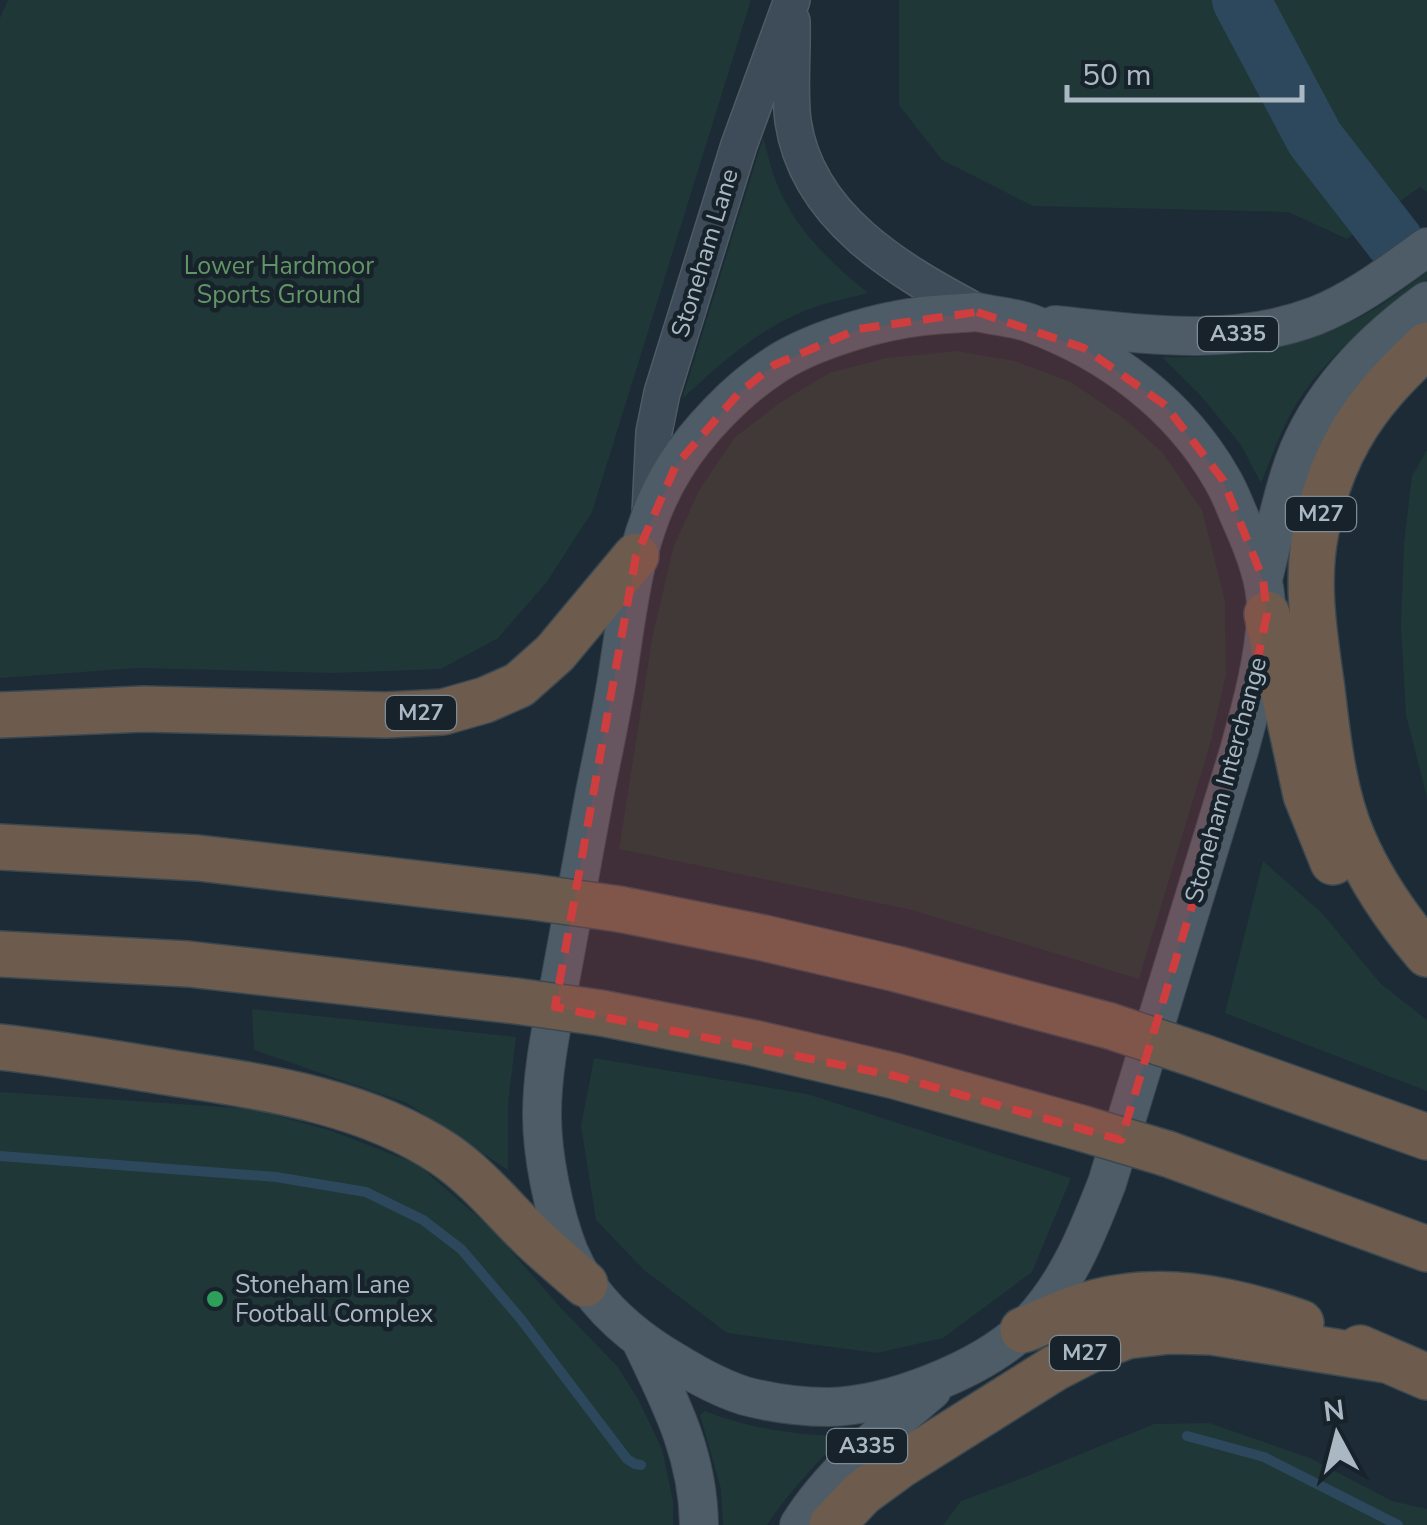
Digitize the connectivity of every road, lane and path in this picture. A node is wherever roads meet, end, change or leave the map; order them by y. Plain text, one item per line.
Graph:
1 (792, 0) edge
2 (1427, 247) edge
3 (1427, 301) edge
4 (978, 312) junction
5 (1028, 322) junction
6 (1427, 345) edge
7 (650, 513) junction
8 (636, 556) junction
9 (1264, 596) junction
10 (0, 715) edge
11 (0, 847) edge
12 (0, 954) edge
13 (1427, 954) edge
14 (1427, 982) edge
15 (0, 1048) edge
16 (1427, 1138) edge
17 (1427, 1249) edge
18 (585, 1284) junction
19 (1022, 1330) junction
20 (641, 1341) junction
21 (1386, 1360) junction
22 (1427, 1377) edge
23 (946, 1379) junction
24 (699, 1525) edge
25 (799, 1525) edge
26 (832, 1525) edge

1 - 4 street, Stoneham Lane
1 - 7 street, Stoneham Lane
2 - 5 main road, A335
3 - 9 main road
4 - 5 main road, Stoneham Interchange
4 - 7 main road, Stoneham Interchange
5 - 9 main road, Stoneham Interchange
6 - 13 highway, M27
7 - 8 main road, Stoneham Interchange
8 - 10 highway, M27
8 - 18 main road, Stoneham Interchange
9 - 14 highway
9 - 19 main road, Stoneham Interchange
11 - 16 highway, bridge
12 - 17 highway, bridge
15 - 18 highway
18 - 20 main road, Stoneham Interchange
19 - 21 highway, M27
19 - 23 main road, Stoneham Interchange
20 - 23 main road, Stoneham Interchange
20 - 24 main road
21 - 22 highway, M27
21 - 26 highway, M27
23 - 25 main road, A335

